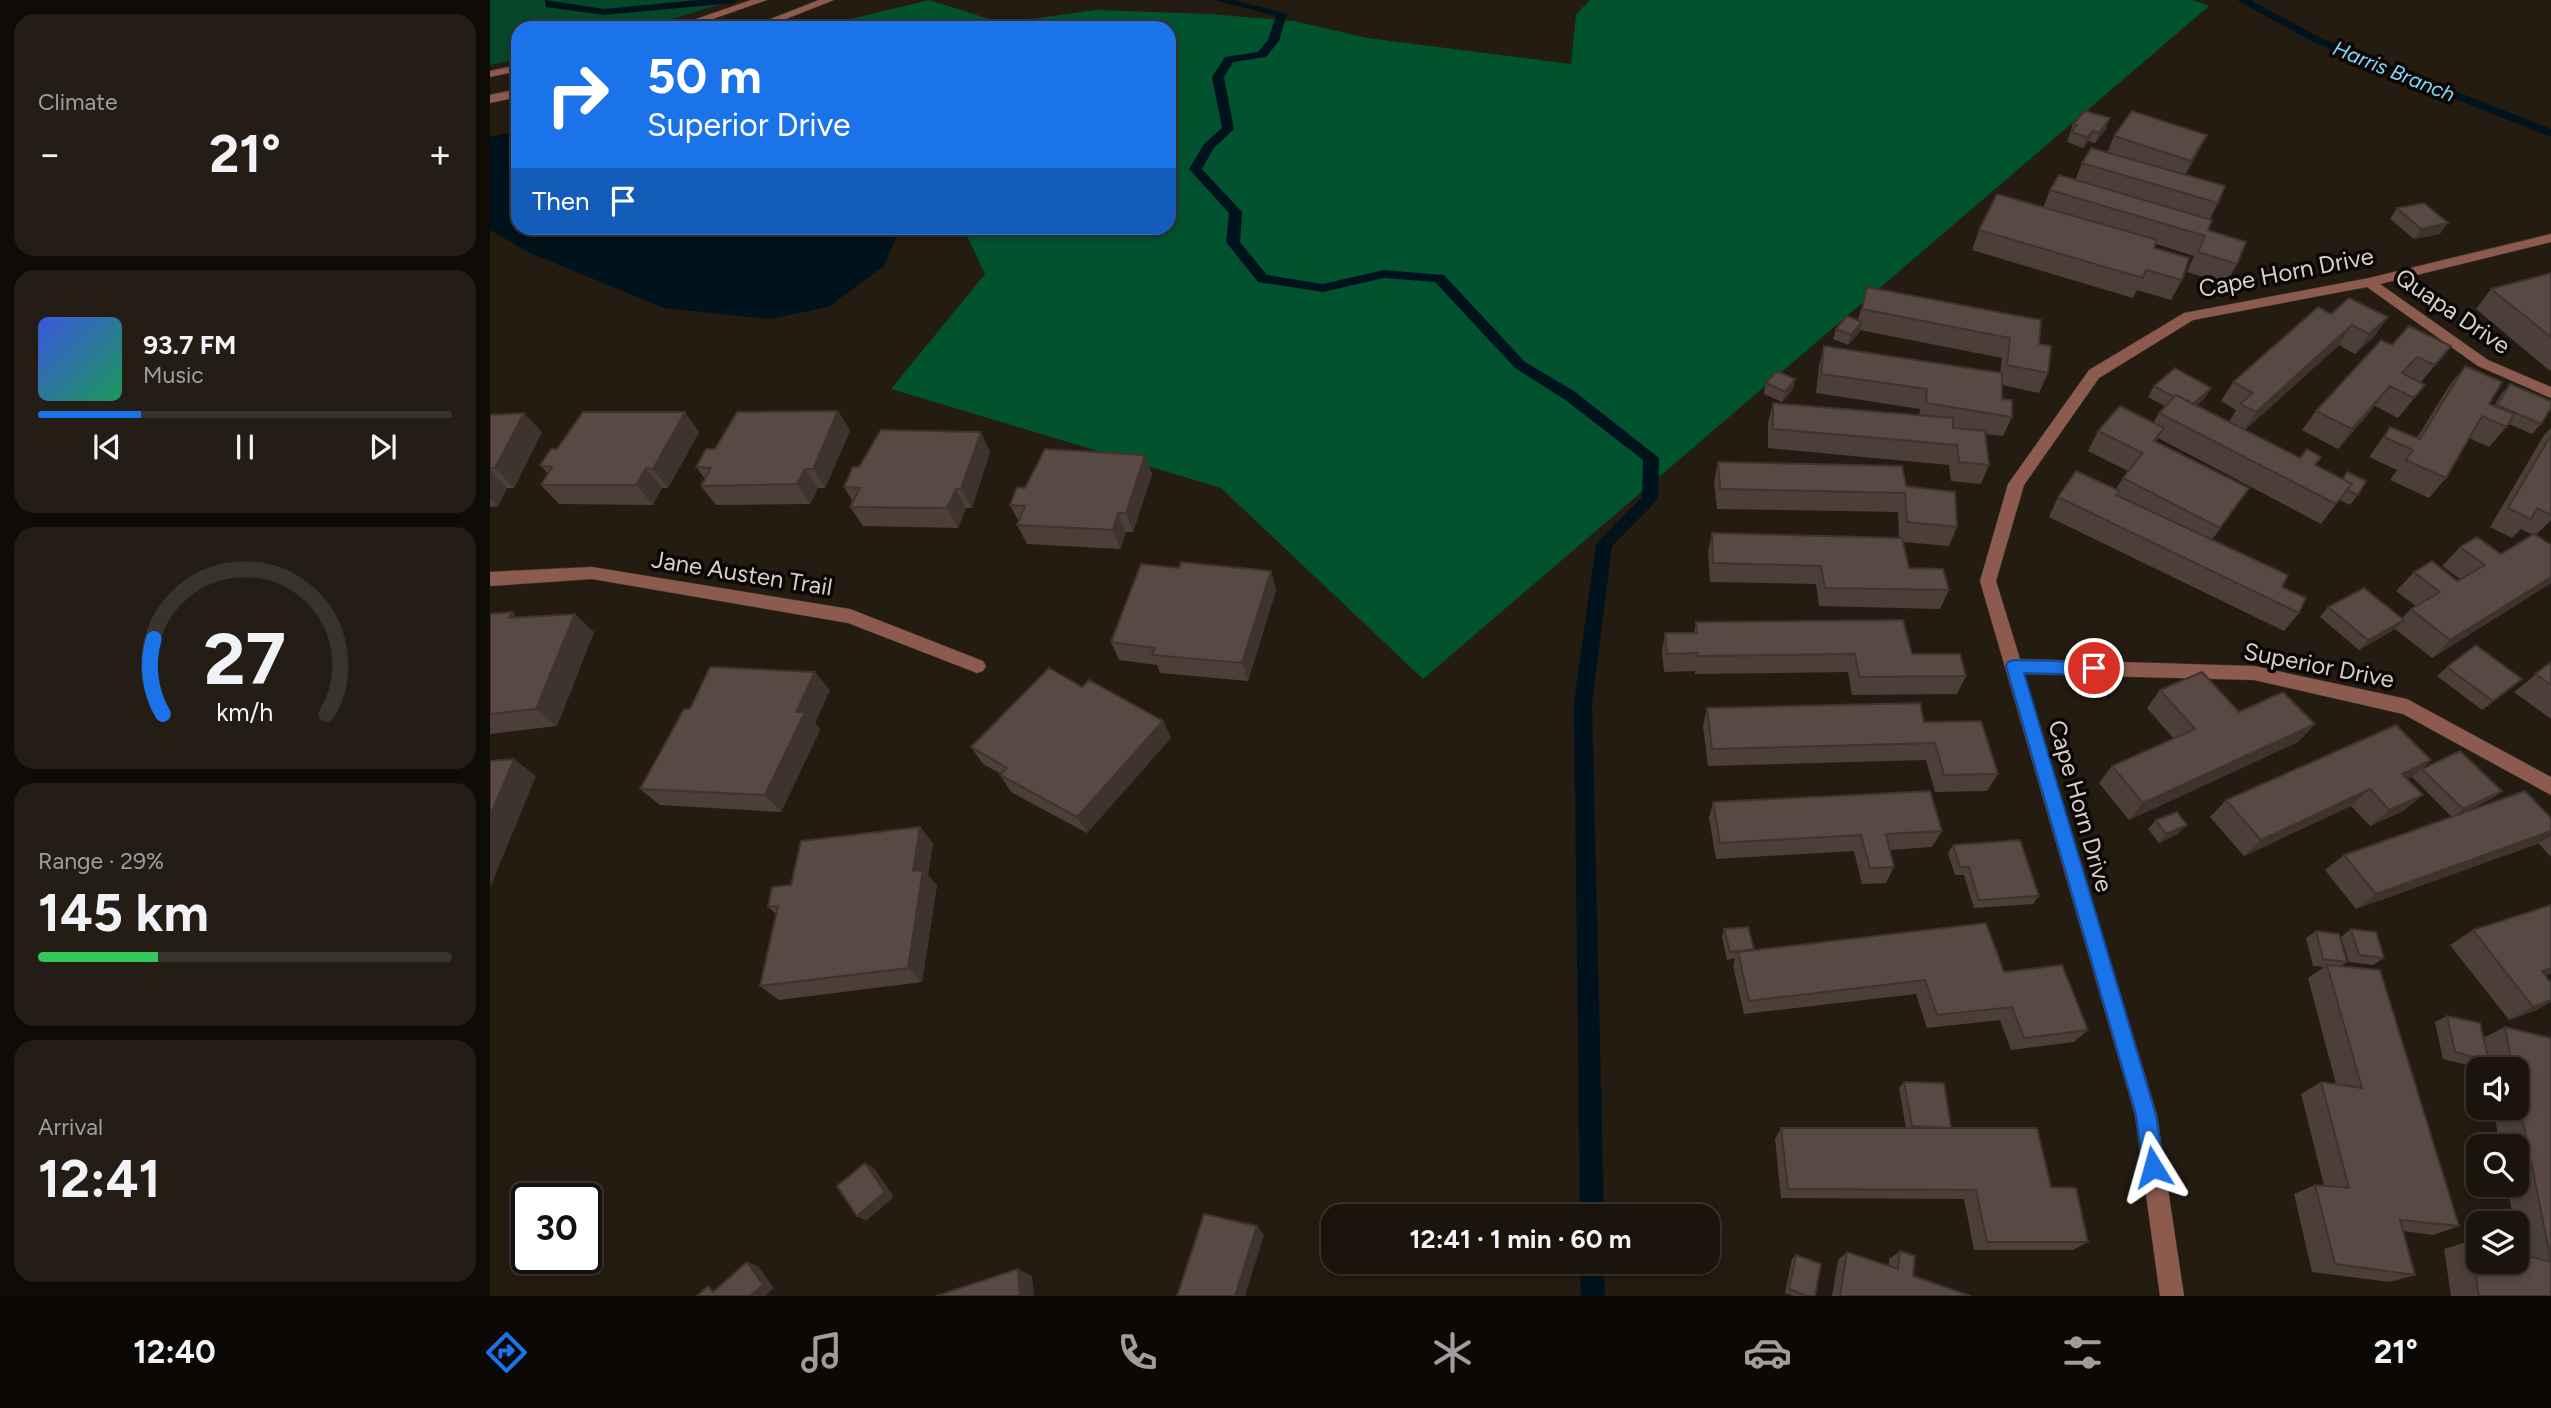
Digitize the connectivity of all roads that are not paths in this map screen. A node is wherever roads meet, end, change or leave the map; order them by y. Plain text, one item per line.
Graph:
1 (762, 0) edge
2 (829, 0) edge
3 (700, 21) edge
4 (772, 21) edge
5 (511, 70) edge
6 (490, 74) edge
7 (511, 94) edge
8 (490, 99) edge
9 (2551, 238) edge
10 (2369, 282) junction
11 (2551, 393) edge
12 (490, 579) edge
13 (977, 666) dead end
14 (2014, 666) junction
15 (2551, 788) edge
16 (2172, 1296) edge

1 - 3 street
2 - 4 street
5 - 6 street
7 - 8 street
9 - 10 street, Cape Horn Drive
10 - 11 street, Quapa Drive
10 - 14 street, Cape Horn Drive
12 - 13 street, Jane Austen Trail
14 - 15 street, Superior Drive
14 - 16 street, Cape Horn Drive

